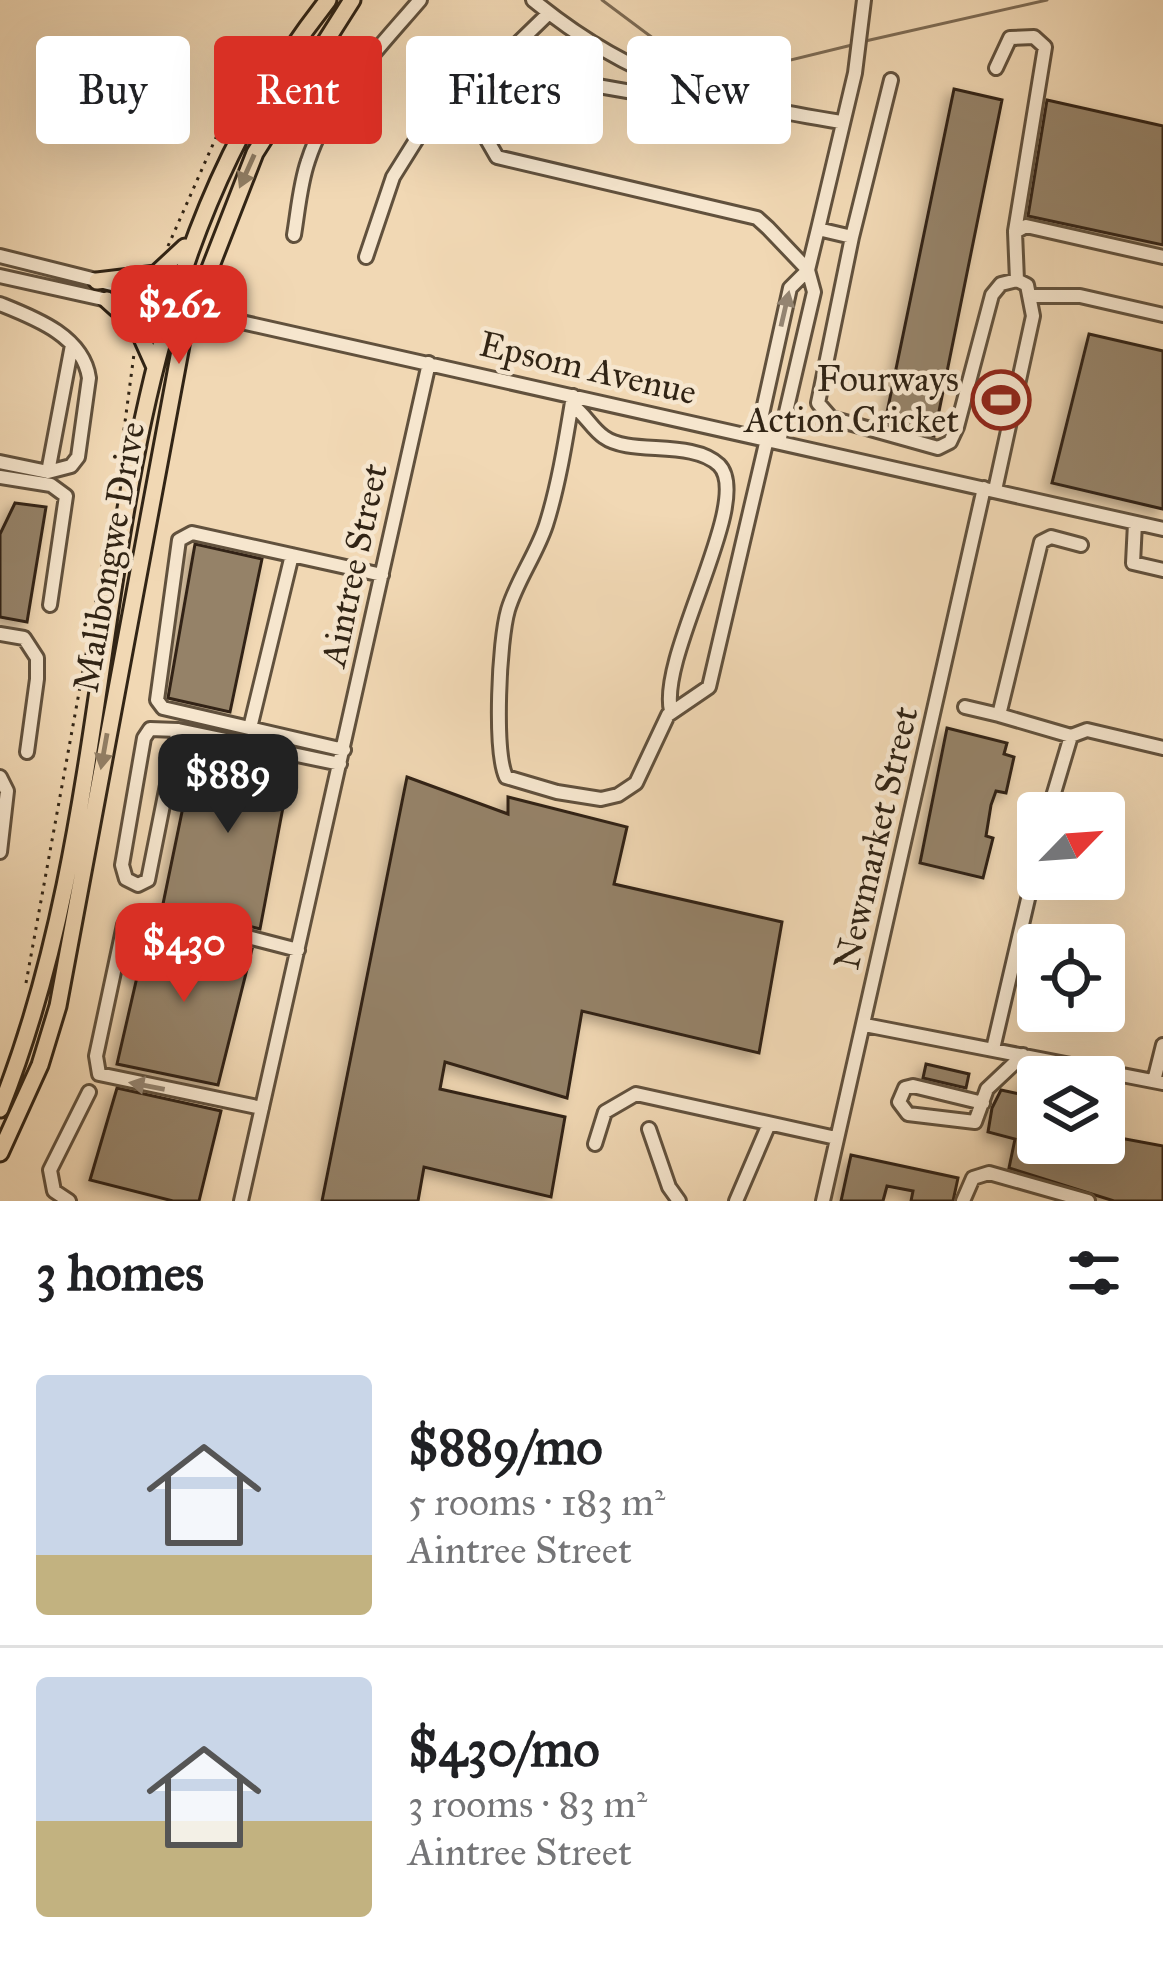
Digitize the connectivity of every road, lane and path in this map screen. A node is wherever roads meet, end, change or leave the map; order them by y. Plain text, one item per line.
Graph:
1 (328, 0) edge
2 (352, 0) edge
3 (420, 0) edge
4 (533, 0) edge
5 (864, 0) edge
6 (549, 13) junction
7 (525, 36) edge
8 (627, 61) edge
9 (996, 68) dead end
10 (891, 80) dead end
11 (791, 113) edge
12 (841, 122) junction
13 (411, 144) edge
14 (490, 144) edge
15 (818, 230) junction
16 (1015, 232) junction
17 (294, 235) dead end
18 (852, 237) junction
19 (190, 241) junction
20 (0, 256) edge
21 (1163, 256) edge
22 (366, 257) dead end
23 (808, 270) junction
24 (0, 276) edge
25 (1017, 280) junction
26 (98, 281) junction
27 (1032, 296) junction
28 (107, 300) junction
29 (169, 303) junction
30 (0, 304) edge
31 (192, 308) junction
32 (1163, 314) edge
33 (73, 345) junction
34 (135, 346) dead end
35 (429, 363) junction
36 (154, 365) junction
37 (573, 400) junction
38 (768, 439) junction
39 (0, 462) edge
40 (48, 472) junction
41 (118, 476) dead end
42 (0, 477) edge
43 (990, 489) junction
44 (1135, 523) junction
45 (1163, 529) edge
46 (1081, 544) dead end
47 (292, 555) junction
48 (103, 561) dead end
49 (1163, 570) edge
50 (382, 575) junction
51 (50, 605) dead end
52 (0, 634) edge
53 (965, 707) dead end
54 (671, 712) junction
55 (999, 715) junction
56 (250, 728) junction
57 (178, 730) junction
58 (1071, 736) junction
59 (1163, 748) edge
60 (27, 752) dead end
61 (342, 757) junction
62 (0, 778) edge
63 (1054, 792) edge
64 (0, 853) edge
65 (1028, 900) edge
66 (298, 950) junction
67 (58, 953) junction
68 (26, 986) dead end
69 (865, 1025) junction
70 (1163, 1045) edge
71 (993, 1049) junction
72 (1023, 1055) junction
73 (1159, 1082) edge
74 (89, 1092) dead end
75 (983, 1103) junction
76 (262, 1108) junction
77 (0, 1109) edge
78 (769, 1124) junction
79 (649, 1129) dead end
80 (836, 1138) junction
81 (595, 1144) dead end
82 (0, 1153) edge
83 (69, 1201) edge
84 (241, 1201) edge
85 (679, 1201) edge
86 (736, 1201) edge
87 (823, 1201) edge
88 (963, 1201) edge
89 (1088, 1201) edge

1 - 19 main road, Malibongwe Drive
2 -> 31 main road, Malibongwe Drive
3 - 17 street
4 - 6 street
5 - 12 street
6 - 7 street
6 - 8 street
9 - 16 street
10 - 18 street
11 - 12 street
12 - 15 street
13 - 22 street
14 - 23 street
15 - 18 street
15 - 23 street
16 - 21 street
16 - 25 street
18 - 25 street
19 - 26 main road
19 - 29 main road, Malibongwe Drive
20 - 26 street
23 - 38 street
38 -> 23 street
24 - 28 street
25 - 27 street
26 - 29 street
27 - 32 street
27 - 43 street, Newmarket Street
28 - 29 street
28 - 36 main road
29 - 31 street
29 - 36 main road, Malibongwe Drive
30 - 33 street
31 - 35 street, Epsom Avenue
31 -> 67 main road, Malibongwe Drive
33 - 40 street
33 - 40 street
34 - 41 path
35 - 37 street, Epsom Avenue
35 - 50 street, Aintree Street
36 - 67 main road, Malibongwe Drive
37 - 38 street, Epsom Avenue
37 - 54 street
37 - 54 street
38 - 43 street, Epsom Avenue
38 - 54 street
39 - 40 street
42 - 51 street
43 - 44 street, Epsom Avenue
43 - 69 street, Newmarket Street
44 - 45 street, Epsom Avenue
44 - 49 street
46 - 55 street
47 - 50 street
47 - 56 street
47 - 56 street
48 - 68 path
50 - 61 street, Aintree Street
52 - 60 street
53 - 55 street
55 - 58 street
56 - 61 street
57 - 57 street
57 - 61 street
58 - 59 street
58 - 63 street
61 - 66 street, Aintree Street
62 - 64 street
65 - 71 street
66 - 76 street, Aintree Street
76 -> 66 street
67 - 77 main road, Malibongwe Drive
67 - 82 main road, Malibongwe Drive
69 - 71 street
69 - 80 street, Newmarket Street
70 - 73 street
71 - 72 street
72 - 73 street
72 - 75 street
74 - 83 street
75 - 75 street
76 - 84 street, Aintree Street
78 - 80 street
78 - 81 street
78 - 86 street
79 - 85 street
80 - 87 street, Newmarket Street
88 - 89 street

